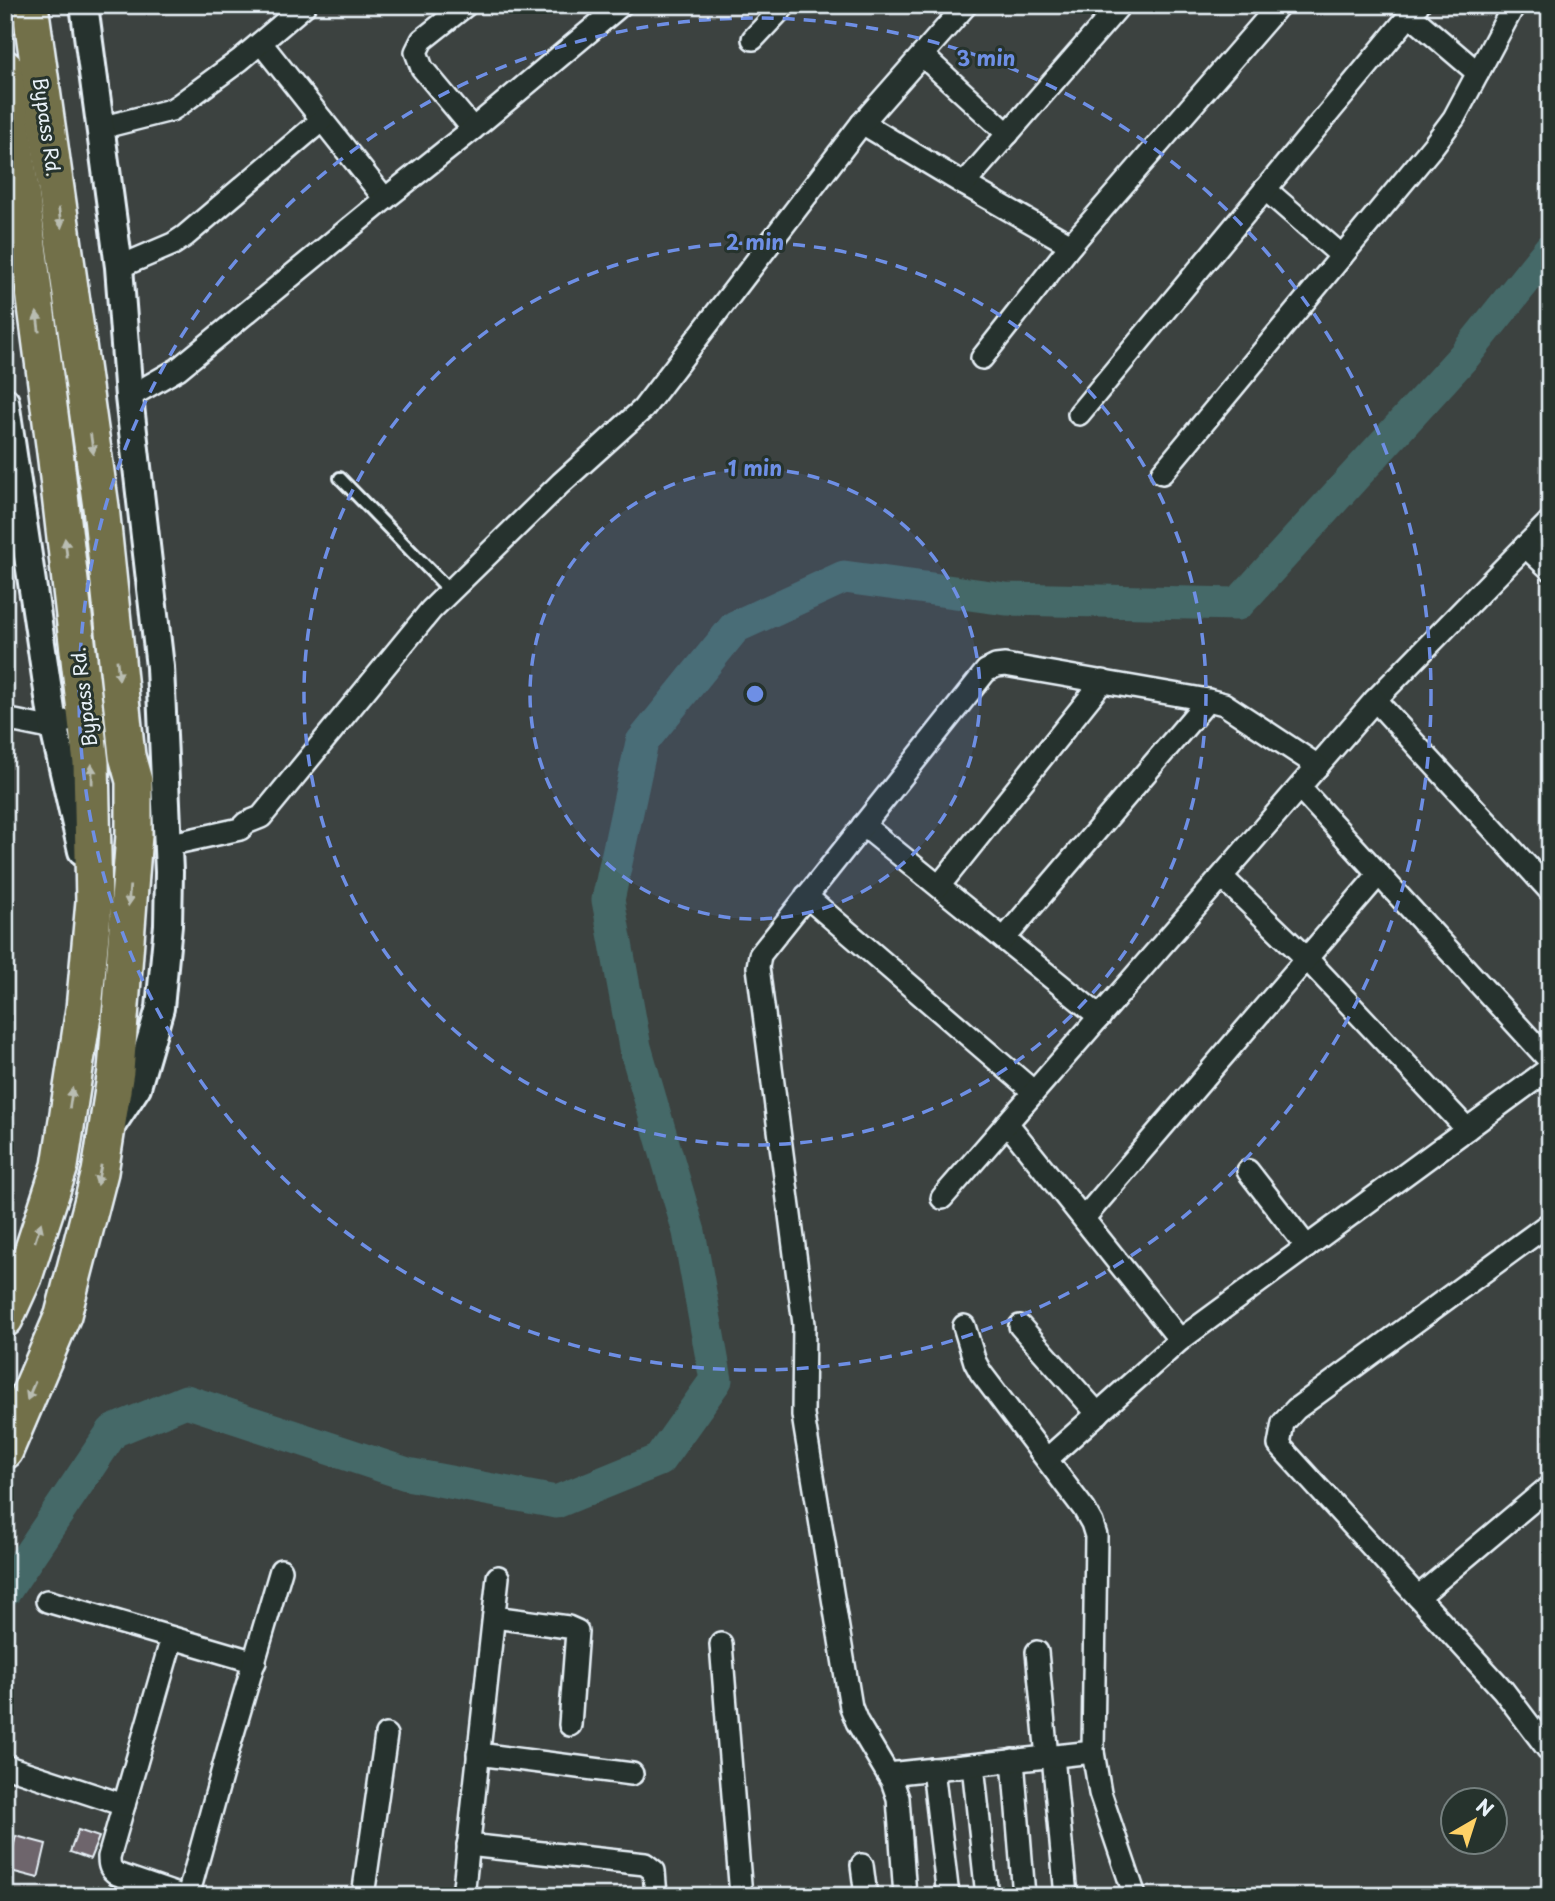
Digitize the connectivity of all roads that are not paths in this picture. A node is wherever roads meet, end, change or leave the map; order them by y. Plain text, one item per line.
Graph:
1 (30, 5) edge
2 (84, 5) edge
3 (305, 5) edge
4 (466, 5) edge
5 (621, 5) edge
6 (785, 5) edge
7 (966, 5) edge
8 (1279, 5) edge
9 (1514, 5) edge
10 (1111, 9) edge
11 (1414, 10) edge
12 (753, 39) dead end
13 (261, 43) junction
14 (922, 55) junction
15 (5, 68) edge
16 (1478, 73) junction
17 (322, 120) junction
18 (862, 122) junction
19 (100, 128) junction
20 (473, 129) junction
21 (1008, 134) junction
22 (964, 184) junction
23 (1265, 189) junction
24 (385, 199) junction
25 (1071, 245) junction
26 (1342, 256) junction
27 (119, 267) junction
28 (982, 358) dead end
29 (129, 397) junction
30 (5, 401) edge
31 (1079, 414) dead end
32 (1162, 473) dead end
33 (340, 478) dead end
34 (61, 507) junction
35 (101, 507) junction
36 (1550, 520) edge
37 (1525, 546) junction
38 (1550, 569) edge
39 (450, 591) junction
40 (1103, 681) junction
41 (1208, 700) junction
42 (1375, 700) junction
43 (5, 719) edge
44 (70, 720) junction
45 (1318, 766) junction
46 (1300, 788) junction
47 (863, 825) junction
48 (167, 845) junction
49 (1379, 874) junction
50 (1222, 877) junction
51 (939, 886) junction
52 (1550, 891) edge
53 (806, 896) junction
54 (1004, 939) junction
55 (1307, 959) junction
56 (1100, 1017) junction
57 (1550, 1061) edge
58 (1550, 1068) edge
59 (1034, 1092) junction
60 (1007, 1123) junction
61 (1467, 1129) junction
62 (106, 1134) junction
63 (1248, 1171) dead end
64 (942, 1198) dead end
65 (1084, 1218) junction
66 (1550, 1223) edge
67 (1307, 1247) junction
68 (15, 1271) edge
69 (5, 1319) edge
70 (964, 1326) dead end
71 (1020, 1326) dead end
72 (1180, 1340) junction
73 (1098, 1414) junction
74 (5, 1451) edge
75 (1047, 1459) junction
76 (1550, 1486) edge
77 (281, 1570) dead end
78 (498, 1577) dead end
79 (1418, 1597) junction
80 (47, 1601) dead end
81 (494, 1617) junction
82 (172, 1637) junction
83 (721, 1644) dead end
84 (1037, 1652) dead end
85 (254, 1662) junction
86 (570, 1724) dead end
87 (386, 1735) dead end
88 (1093, 1752) junction
89 (1550, 1752) edge
90 (478, 1754) junction
91 (1050, 1756) junction
92 (1013, 1760) junction
93 (973, 1765) junction
94 (5, 1766) edge
95 (933, 1769) junction
96 (632, 1774) dead end
97 (888, 1774) junction
98 (124, 1805) junction
99 (468, 1845) junction
100 (862, 1865) dead end
101 (181, 1896) edge
102 (188, 1896) edge
103 (363, 1896) edge
104 (463, 1896) edge
105 (656, 1896) edge
106 (741, 1896) edge
107 (866, 1896) edge
108 (905, 1896) edge
109 (948, 1896) edge
110 (987, 1896) edge
111 (1024, 1896) edge
112 (1066, 1896) edge
113 (1135, 1896) edge

1 -> 35 highway, Bypass Rd.
2 - 19 street
3 - 13 street
4 - 20 street
5 - 20 street
6 - 12 street
7 - 14 street
8 - 25 street
9 - 16 street
10 - 21 street
11 - 16 street
11 - 23 street
13 - 17 street
13 - 19 street
14 - 18 street
14 - 21 street
34 -> 15 highway, Bypass Rd.
16 - 26 street
17 - 24 street
17 - 27 street
18 - 22 street
18 - 39 street
19 - 27 street
20 - 24 street
21 - 22 street
22 - 25 street
23 - 26 street
23 - 31 street
24 - 29 street
25 - 28 street
26 - 32 street
27 - 29 street
29 - 48 street
30 - 44 street
33 - 39 lane
34 - 35 highway
44 -> 34 highway, Bypass Rd.
35 -> 62 highway, Bypass Rd.
36 - 37 street
37 - 38 street
37 - 42 street
39 - 48 street
40 - 41 street
40 - 47 street
40 - 51 street
41 - 45 street
41 - 54 street
42 - 45 street
42 - 52 street
43 - 44 street
68 -> 44 highway, Bypass Rd.
45 - 46 street
46 - 49 street
46 - 50 street
47 - 51 street
47 - 53 street
48 - 62 street
49 - 55 street
49 - 57 street
50 - 55 street
50 - 56 street
51 - 54 street
53 - 59 street
53 - 97 street
54 - 56 street
55 - 61 street
55 - 65 street
56 - 59 street
58 - 61 street
59 - 60 street
60 - 64 street
60 - 65 street
61 - 67 street
62 -> 74 highway, Bypass Rd.
63 - 67 street
65 - 72 street
66 - 79 street
67 - 72 street
68 - 69 highway, Bypass Rd.
70 - 75 street
71 - 73 street
72 - 73 street
73 - 75 street
75 - 88 street
76 - 79 street
77 - 85 street
78 - 81 street
79 - 89 street
80 - 82 street
81 - 86 street
81 - 90 street
82 - 85 street
82 - 98 street
83 - 106 street
84 - 91 street
85 - 102 street
87 - 103 street
88 - 91 street
88 - 113 street
90 - 96 street
90 - 99 street
91 - 92 street
91 - 112 street
92 - 93 street
92 - 111 street
93 - 95 street
93 - 110 street
94 - 98 street
95 - 97 street
95 - 109 street
97 - 108 street
98 - 101 street
99 - 104 street
99 - 105 street
100 - 107 street

